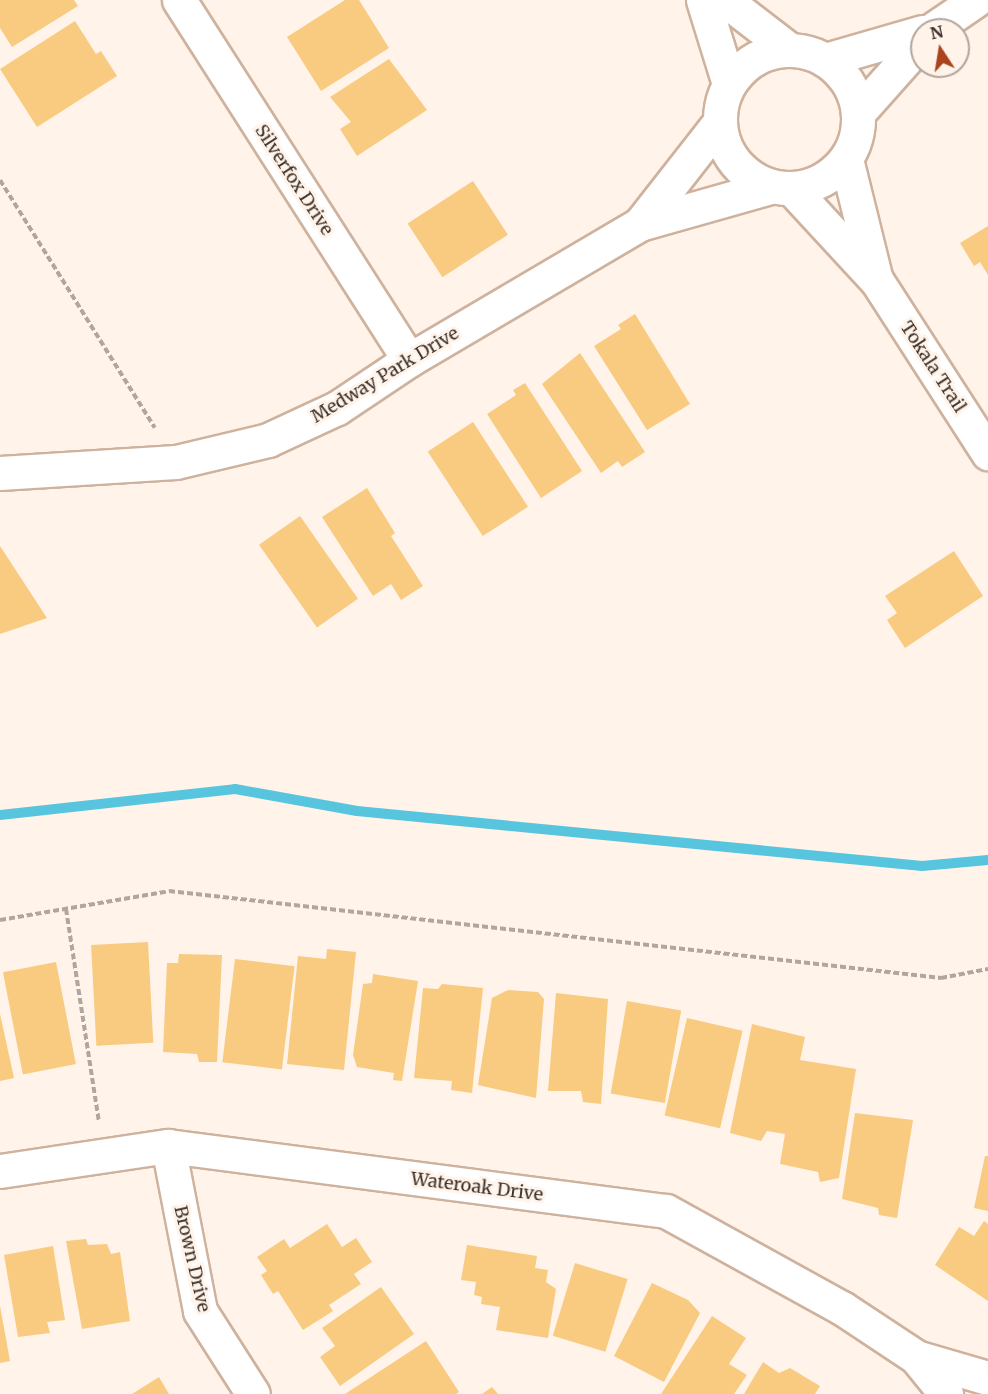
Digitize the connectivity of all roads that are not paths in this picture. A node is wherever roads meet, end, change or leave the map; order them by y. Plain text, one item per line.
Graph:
1 (179, 0) edge
2 (703, 0) edge
3 (725, 0) edge
4 (976, 0) edge
5 (950, 18) edge
6 (910, 38) edge
7 (789, 50) junction
8 (910, 54) edge
9 (825, 60) junction
10 (729, 84) junction
11 (858, 113) junction
12 (719, 123) junction
13 (846, 159) junction
14 (781, 188) junction
15 (640, 224) junction
16 (877, 281) junction
17 (409, 360) junction
18 (988, 453) edge
19 (0, 473) edge
20 (168, 1146) junction
21 (0, 1171) edge
22 (916, 1357) junction
23 (988, 1378) edge
24 (253, 1394) edge
25 (946, 1394) edge

1 - 17 street, Silverfox Drive
2 - 10 street
3 - 7 street
4 - 5 street
6 - 9 street
7 - 9 street
7 - 10 street
8 - 11 street
9 - 11 street
10 - 12 street
11 - 13 street
12 - 14 street
12 - 15 street, Medway Park Drive
13 - 14 street
13 - 16 street, Tokala Trail
14 - 15 street, Medway Park Drive
14 - 16 street, Tokala Trail
15 - 17 street, Medway Park Drive
16 - 18 street, Tokala Trail
17 - 19 street, Medway Park Drive
20 - 21 street, Wateroak Drive
20 - 22 street, Wateroak Drive
20 - 24 street, Brown Drive
22 - 23 street, Wateroak Drive
22 - 25 street, Wateroak Drive

